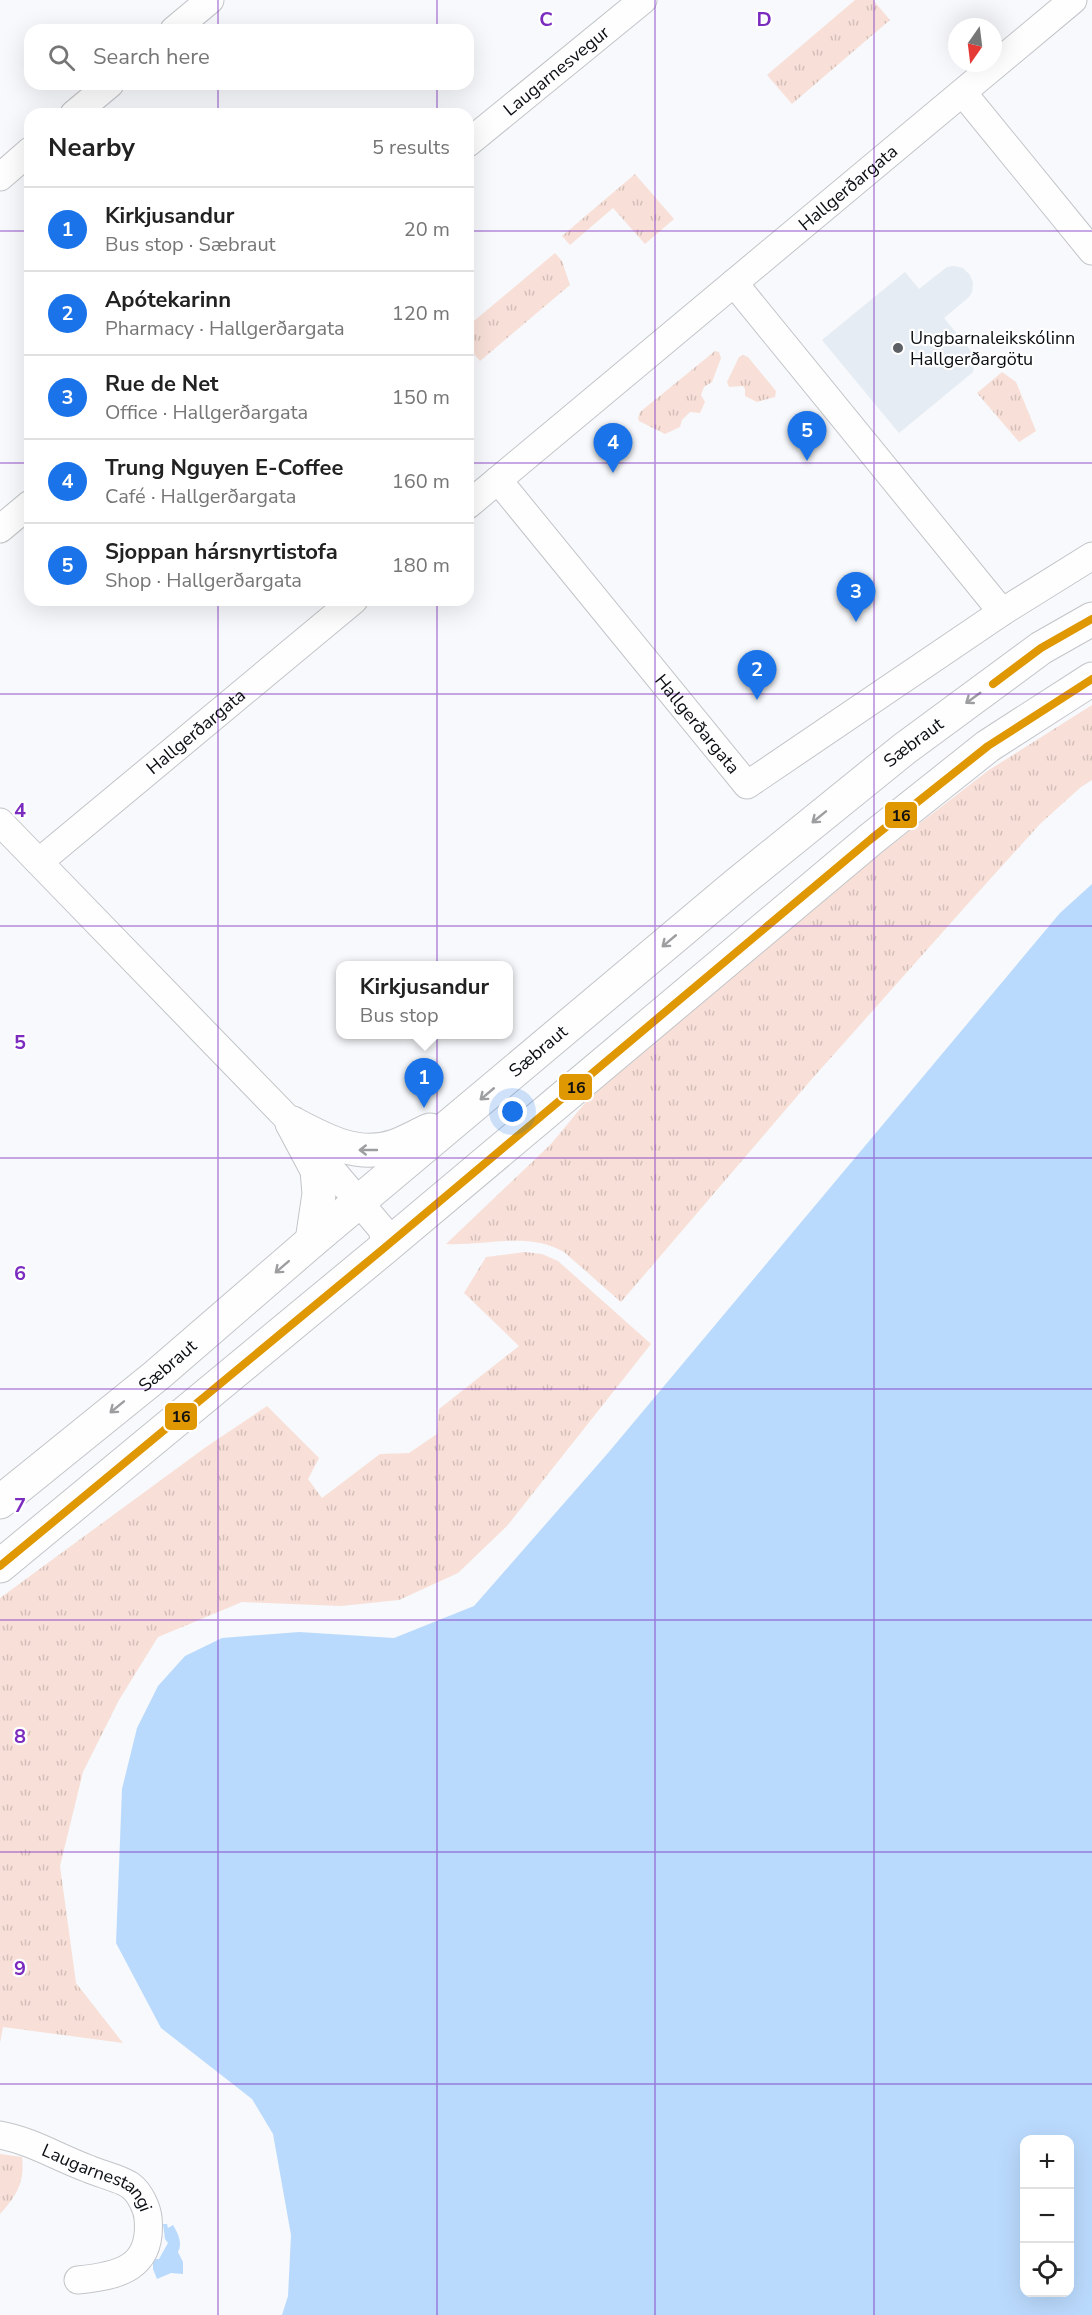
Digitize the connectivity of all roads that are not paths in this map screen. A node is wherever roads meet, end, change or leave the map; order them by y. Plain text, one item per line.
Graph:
1 (210, 0) edge
2 (644, 0) edge
3 (1073, 0) edge
4 (181, 24) edge
5 (103, 90) edge
6 (963, 93) junction
7 (82, 108) edge
8 (474, 138) edge
9 (24, 156) edge
10 (0, 177) edge
11 (1092, 251) edge
12 (734, 283) junction
13 (498, 480) junction
14 (474, 500) edge
15 (24, 509) edge
16 (0, 529) edge
17 (1092, 556) edge
18 (347, 606) edge
19 (1002, 612) junction
20 (1092, 619) edge
21 (1092, 678) edge
22 (0, 822) edge
23 (39, 862) junction
24 (461, 1116) junction
25 (292, 1123) junction
26 (359, 1202) junction
27 (312, 1241) junction
28 (383, 1248) junction
29 (0, 1502) edge
30 (0, 1566) edge
31 (0, 2135) edge
32 (78, 2280) dead end

1 - 4 street
2 - 8 street, Laugarnesvegur
3 - 6 street, Hallgerðargata
5 - 7 street
6 - 11 street
6 - 12 street, Hallgerðargata
9 - 10 street
12 - 13 street, Hallgerðargata
12 - 19 street
13 - 14 street, Hallgerðargata
13 - 19 street, Hallgerðargata
15 - 16 street
17 - 19 street, Hallgerðargata
18 - 23 street, Hallgerðargata
20 -> 24 main road, Sæbraut
21 - 28 main road
22 - 23 street
23 - 25 street
24 -> 25 main road
24 - 26 main road, Sæbraut
25 - 26 street
25 - 27 main road
26 - 27 main road, Sæbraut
26 - 28 street
27 -> 29 main road, Sæbraut
28 - 30 main road
31 - 32 street, Laugarnestangi

